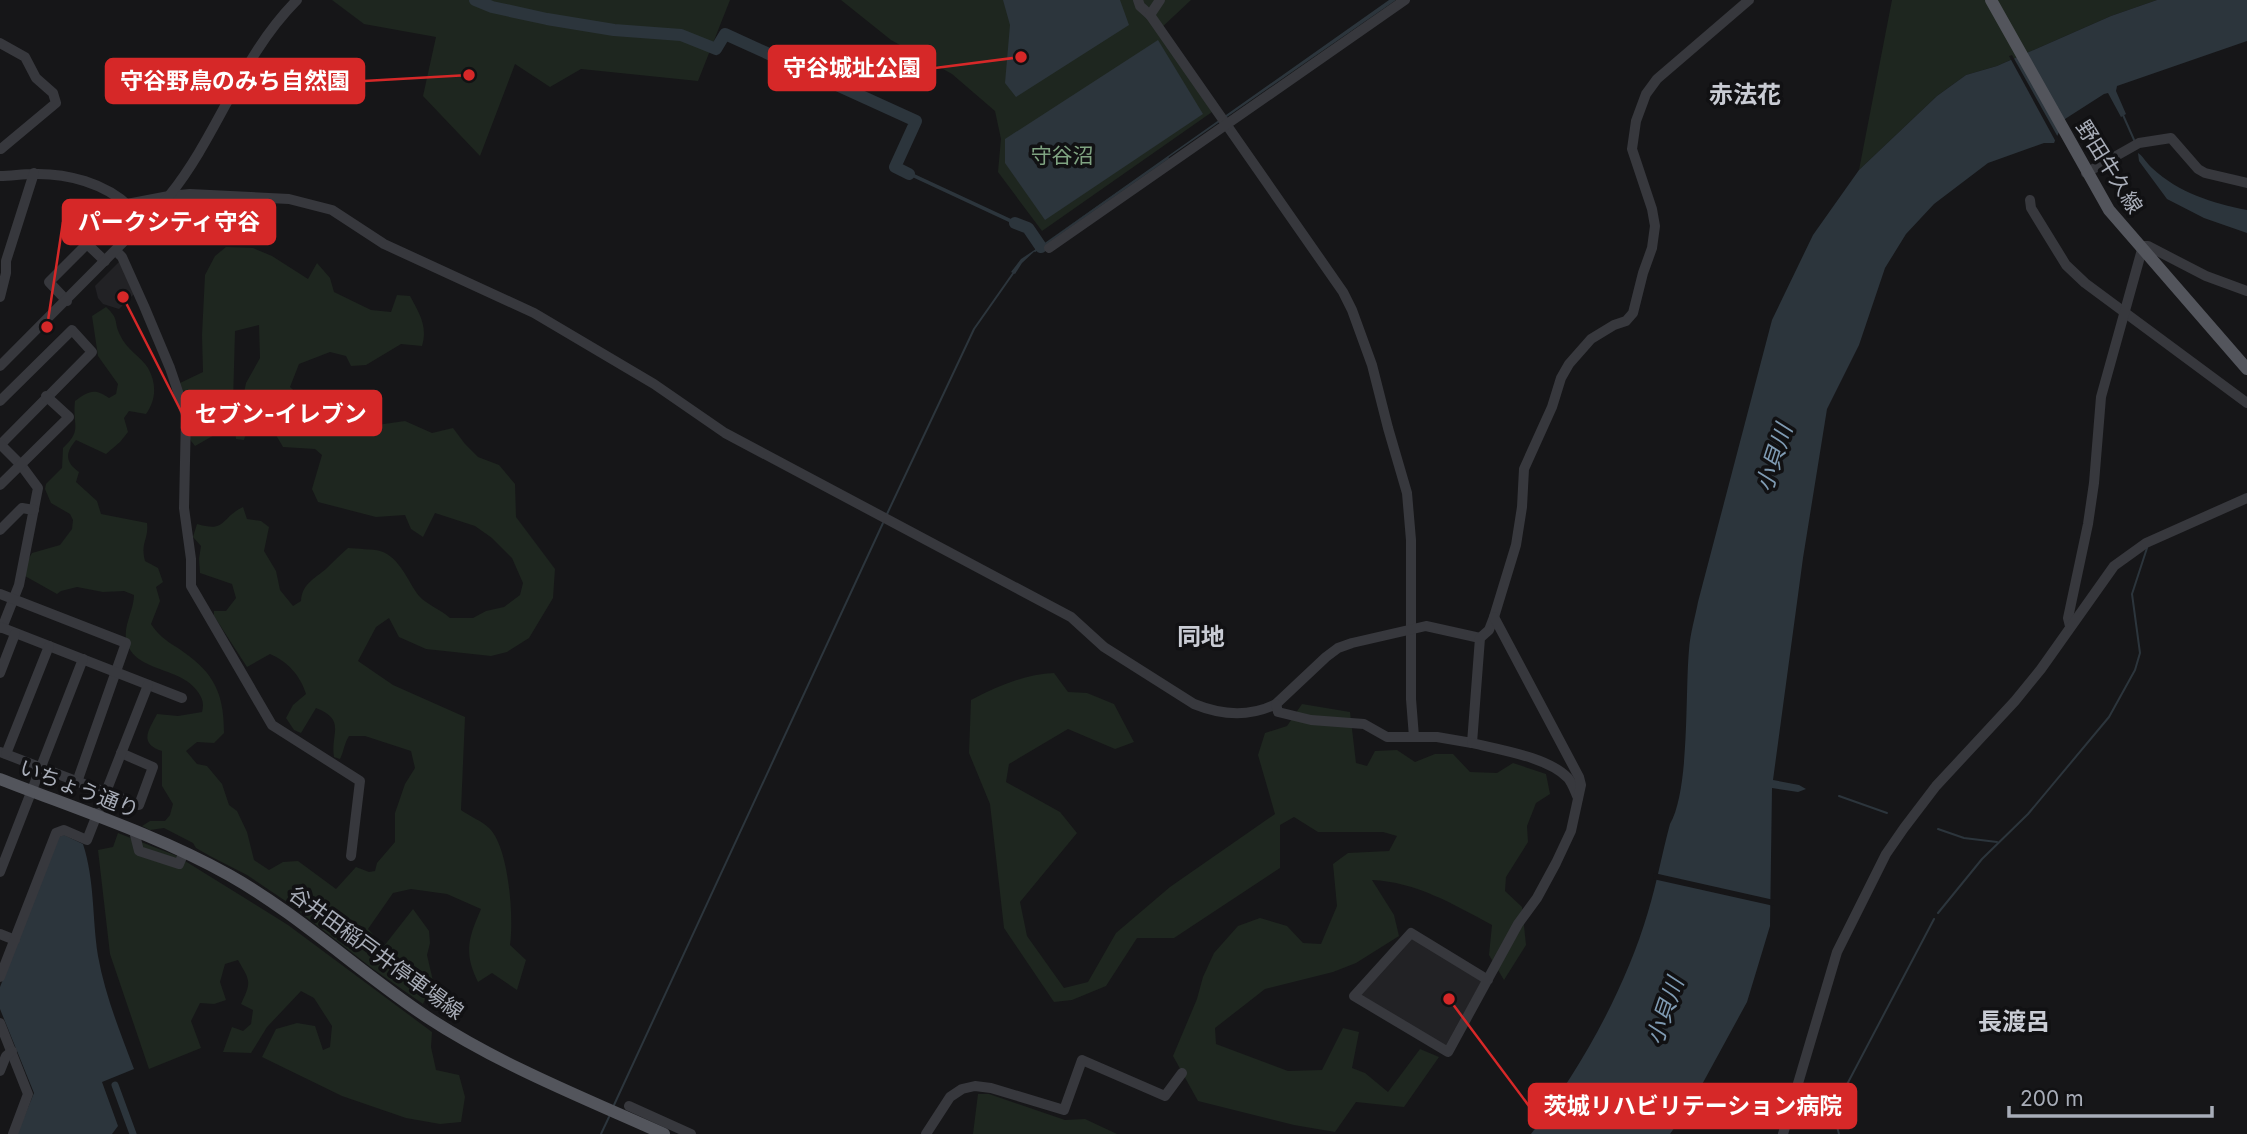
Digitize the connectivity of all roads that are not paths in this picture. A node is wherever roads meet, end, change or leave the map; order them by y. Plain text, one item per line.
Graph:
1 (297, 0) edge
2 (1138, 0) edge
3 (1160, 0) edge
4 (1405, 0) edge
5 (1749, 0) edge
6 (1992, 0) edge
7 (1150, 15) junction
8 (0, 43) edge
9 (1226, 125) junction
10 (0, 147) edge
11 (2084, 169) junction
12 (34, 173) junction
13 (0, 176) edge
14 (2247, 183) edge
15 (169, 196) junction
16 (2029, 200) dead end
17 (127, 204) junction
18 (132, 234) junction
19 (1048, 248) dead end
20 (2141, 249) junction
21 (116, 251) junction
22 (105, 261) junction
23 (2247, 291) edge
24 (0, 297) edge
25 (67, 301) junction
26 (2125, 311) junction
27 (0, 366) edge
28 (2247, 369) edge
29 (46, 396) junction
30 (0, 401) edge
31 (2247, 403) edge
32 (0, 444) edge
33 (21, 465) junction
34 (0, 485) edge
35 (2247, 498) edge
36 (34, 510) junction
37 (0, 530) edge
38 (0, 594) edge
39 (14, 599) junction
40 (1494, 617) junction
41 (2070, 626) junction
42 (1, 628) edge
43 (1411, 628) junction
44 (16, 634) junction
45 (1480, 638) junction
46 (49, 646) junction
47 (83, 659) junction
48 (115, 672) junction
49 (0, 673) edge
50 (148, 685) junction
51 (181, 698) dead end
52 (1276, 704) junction
53 (1414, 737) junction
54 (1472, 743) junction
55 (3, 753) edge
56 (121, 753) junction
57 (41, 768) junction
58 (0, 779) edge
59 (77, 782) junction
60 (32, 792) junction
61 (105, 793) junction
62 (1578, 799) junction
63 (96, 816) junction
64 (139, 833) joint
65 (351, 856) dead end
66 (0, 872) edge
67 (0, 934) edge
68 (15, 940) junction
69 (0, 977) edge
70 (1488, 980) junction
71 (0, 1023) edge
72 (12, 1051) junction
73 (0, 1071) edge
74 (1182, 1073) dead end
75 (980, 1075) dead end
76 (975, 1086) junction
77 (629, 1106) dead end
78 (13, 1134) edge
79 (664, 1134) edge
80 (691, 1134) edge
81 (926, 1134) edge
82 (1783, 1134) edge

1 - 15 street
2 - 7 street
3 - 7 street
4 - 9 street
5 - 40 street
6 - 11 main road, 野田牛久線
7 - 9 street
8 - 10 street
9 - 19 street
9 - 43 street
11 - 14 street
11 - 20 main road, 野田牛久線
12 - 13 street
12 - 17 street
12 - 24 street
15 - 17 street
15 - 18 street
15 - 52 street
16 - 26 street
17 - 18 street
18 - 21 street
20 - 23 street
20 - 26 street
20 - 28 main road, 野田牛久線
21 - 22 street
21 - 65 street
22 - 25 street
22 - 25 street
25 - 27 street
26 - 31 street
26 - 41 street
29 - 30 street
29 - 32 street
29 - 33 street
32 - 33 street
33 - 34 street
33 - 36 street
35 - 41 street
36 - 37 street
36 - 39 street
38 - 39 street
39 - 42 street
39 - 48 street
40 - 45 street
40 - 62 street
41 - 82 street
42 - 44 street
43 - 45 street
43 - 52 street
43 - 53 street
44 - 46 street
44 - 49 street
45 - 54 street
46 - 47 street
46 - 55 street
47 - 48 street
47 - 57 street
48 - 50 street
48 - 59 street
50 - 51 street
50 - 56 street
52 - 53 street
53 - 54 street
54 - 62 street
55 - 57 street
56 - 61 street
56 - 61 street
57 - 59 street
57 - 60 street
58 - 60 main road, いちょう通り
59 - 61 street
60 - 63 main road, いちょう通り
60 - 66 street
61 - 63 street
62 - 70 street
63 - 64 main road, いちょう通り
63 - 68 street
64 - 79 main road, 谷井田稲戸井停車場線
67 - 68 street
68 - 69 street
70 - 70 street
71 - 72 street
72 - 73 street
72 - 78 street
74 - 76 street
75 - 76 street
76 - 81 street
77 - 80 street

